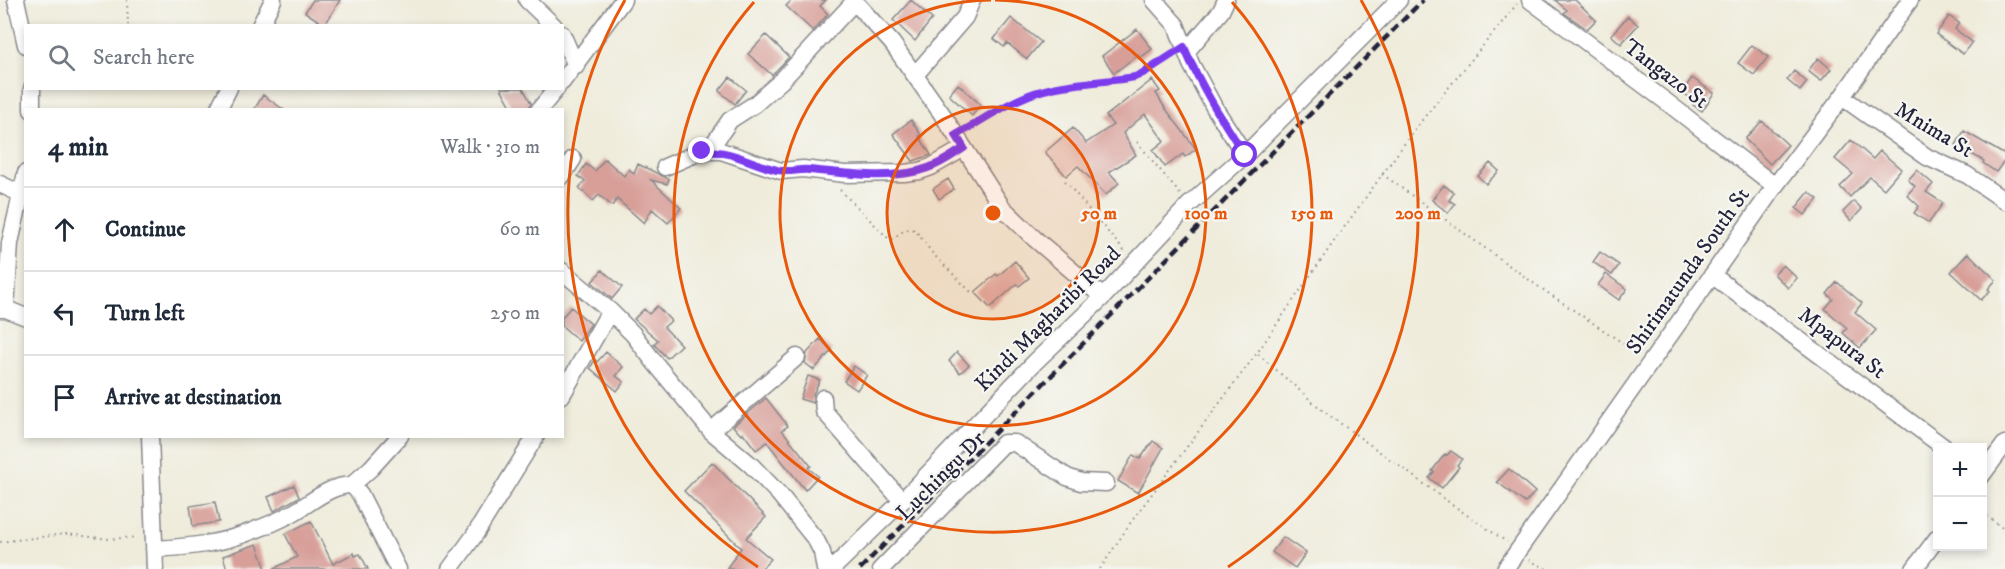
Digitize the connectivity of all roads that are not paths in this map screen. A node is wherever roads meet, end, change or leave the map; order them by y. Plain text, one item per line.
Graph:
1 (16, 0) edge
2 (273, 0) edge
3 (527, 0) edge
4 (623, 0) edge
5 (972, 0) edge
6 (1154, 0) edge
7 (1226, 0) edge
8 (1399, 0) edge
9 (1530, 0) edge
10 (1910, 0) edge
11 (854, 1) edge
12 (261, 24) edge
13 (553, 24) edge
14 (24, 36) edge
15 (564, 39) edge
16 (1185, 49) junction
17 (576, 66) junction
18 (915, 75) junction
19 (564, 80) edge
20 (32, 90) edge
21 (228, 90) edge
22 (555, 90) edge
23 (1842, 97) junction
24 (32, 108) edge
25 (219, 108) edge
26 (541, 108) edge
27 (960, 142) junction
28 (702, 151) junction
29 (1245, 155) junction
30 (573, 159) dead end
31 (665, 167) dead end
32 (564, 173) edge
33 (24, 181) edge
34 (0, 184) edge
35 (1775, 186) junction
36 (21, 194) junction
37 (2005, 201) edge
38 (564, 273) edge
39 (1712, 274) junction
40 (1103, 297) junction
41 (3, 309) edge
42 (610, 311) junction
43 (24, 316) edge
44 (797, 357) dead end
45 (564, 392) edge
46 (823, 398) dead end
47 (711, 430) junction
48 (150, 438) edge
49 (398, 438) edge
50 (535, 438) edge
51 (1940, 443) edge
52 (2005, 444) edge
53 (1987, 469) edge
54 (1106, 483) dead end
55 (352, 485) junction
56 (902, 501) junction
57 (154, 542) junction
58 (1933, 544) edge
59 (841, 566) edge
60 (155, 569) edge
61 (398, 569) edge
62 (450, 569) edge
63 (825, 569) edge
64 (881, 569) edge
65 (1505, 569) edge
66 (1914, 569) edge

1 - 14 street
2 - 12 street
3 - 13 street
4 - 17 street
5 - 18 street
6 - 16 street
7 - 16 street
8 - 29 street, Kindi Magharibi Road
9 - 35 street, Tangazo St
10 - 23 street, Shirimatunda South St
11 - 18 street
11 - 28 street
15 - 17 street
16 - 29 street
17 - 19 street
18 - 27 street
20 - 24 street
21 - 25 street
22 - 26 street
23 - 35 street, Shirimatunda South St
23 - 37 street, Mnima St
27 - 28 street
27 - 40 street
28 - 31 street
29 - 40 street, Kindi Magharibi Road
30 - 32 street
33 - 36 street
34 - 36 street
35 - 39 street, Shirimatunda South St
36 - 41 street
38 - 42 street
39 - 51 street, Mpapura St
39 - 65 street, Shirimatunda South St
40 - 56 street, Kindi Magharibi Road
41 - 43 street
42 - 45 street
42 - 47 street
44 - 47 street
46 - 56 street
47 - 63 street
48 - 57 street
49 - 55 street
50 - 62 street
52 - 53 street
54 - 64 street, Luchingu Dr
55 - 57 street
55 - 61 street
56 - 59 street, Kindi Magharibi Road
57 - 60 street
58 - 66 street

